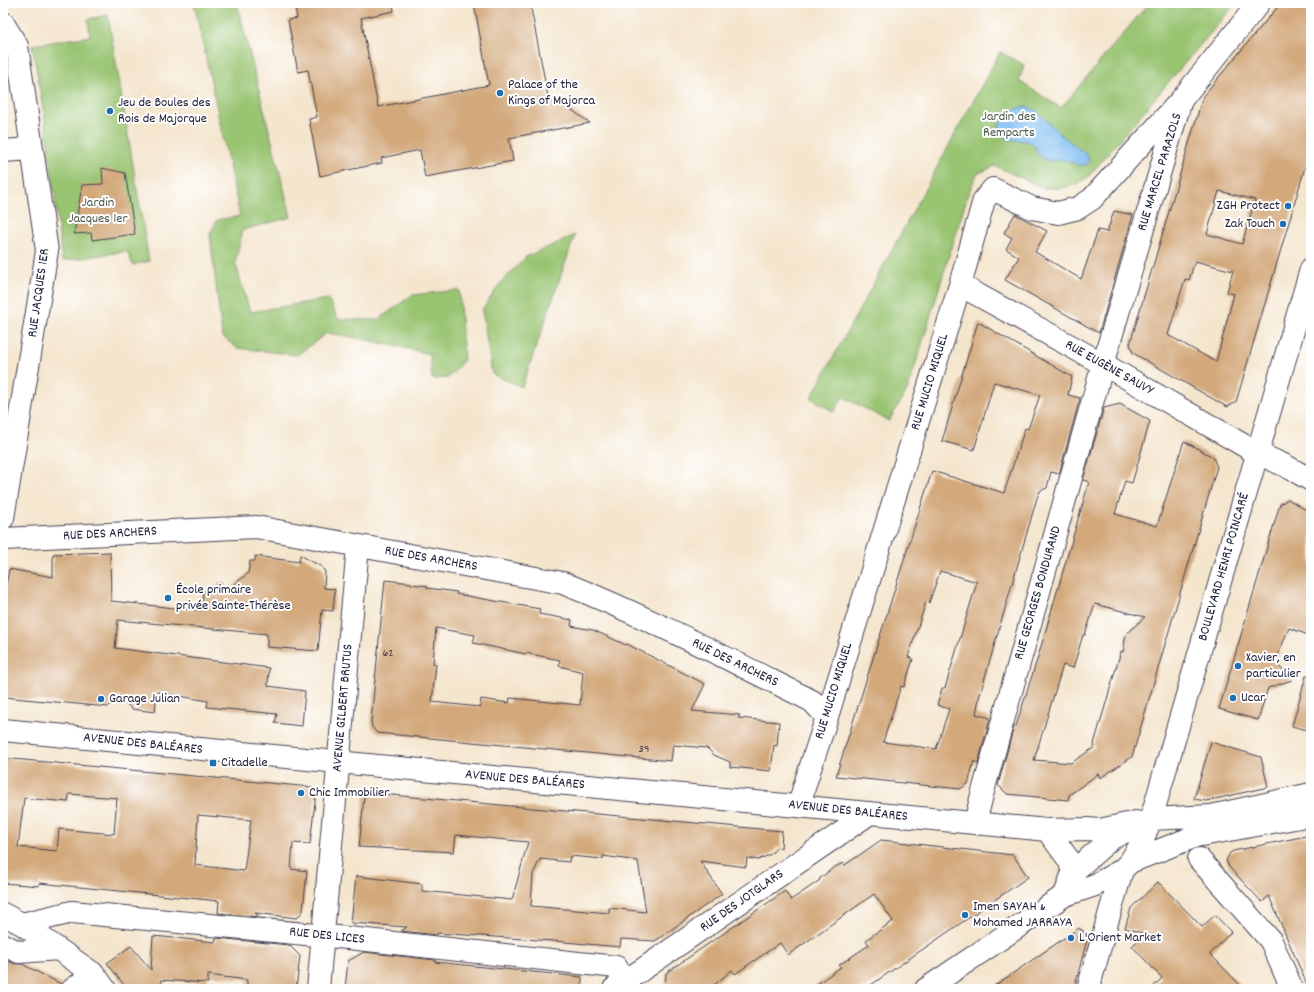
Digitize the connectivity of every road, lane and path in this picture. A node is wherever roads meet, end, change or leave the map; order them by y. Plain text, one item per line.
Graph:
1 (1259, 3) edge
2 (3, 23) edge
3 (1181, 100) junction
4 (32, 149) junction
5 (3, 151) edge
6 (1311, 268) edge
7 (960, 285) junction
8 (1103, 364) junction
9 (1257, 453) junction
10 (1311, 480) edge
11 (3, 518) edge
12 (3, 539) edge
13 (358, 546) junction
14 (827, 717) junction
15 (3, 730) edge
16 (338, 763) junction
17 (1311, 794) edge
18 (799, 806) junction
19 (870, 813) junction
20 (1311, 815) edge
21 (1151, 819) junction
22 (975, 823) junction
23 (1047, 830) junction
24 (1199, 859) dead end
25 (1126, 866) junction
26 (1073, 872) junction
27 (1065, 895) junction
28 (3, 914) edge
29 (22, 924) junction
30 (323, 936) junction
31 (3, 945) edge
32 (58, 949) junction
33 (99, 981) edge
34 (623, 987) edge
35 (73, 989) edge
36 (318, 989) edge
37 (926, 989) edge
38 (1088, 989) edge
39 (1292, 989) edge

1 - 3 street, RUE MARCEL PARAZOLS
2 - 4 street, RUE JACQUES 1ER
3 - 7 street, RUE MUCIO MIQUEL
3 - 8 street, RUE MARCEL PARAZOLS
4 - 5 street
4 - 11 street, RUE JACQUES 1ER
6 - 9 street, BOULEVARD HENRI POINCARÉ
7 - 8 street, RUE EUGÈNE SAUVY
7 - 14 street, RUE MUCIO MIQUEL
8 - 9 street, RUE EUGÈNE SAUVY
8 - 22 street, RUE GEORGES BONDURAND
9 - 10 street, RUE EUGÈNE SAUVY
9 - 21 street, BOULEVARD HENRI POINCARÉ
12 - 13 street, RUE DES ARCHERS
13 - 14 street, RUE DES ARCHERS
13 - 16 street, AVENUE GILBERT BRUTUS
14 - 18 street, RUE MUCIO MIQUEL
15 - 16 street, AVENUE DES BALÉARES
16 - 18 street, AVENUE DES BALÉARES
16 - 30 street, AVENUE GILBERT BRUTUS
17 - 21 street
18 - 19 street, AVENUE DES BALÉARES
19 - 22 street, AVENUE DES BALÉARES
19 - 34 street, RUE DES JOTGLARS
20 - 25 street
21 - 23 street, AVENUE DES BALÉARES
21 - 25 street, BOULEVARD HENRI POINCARÉ
21 - 26 street
22 - 23 street, AVENUE DES BALÉARES
23 - 26 street
24 - 39 street
25 - 27 street
25 - 38 street
26 - 27 street
27 - 37 street
28 - 29 street
29 - 30 street, RUE DES LICES
29 - 32 street
30 - 34 street, RUE DES LICES
30 - 36 street, AVENUE GILBERT BRUTUS
31 - 32 street
32 - 33 street
33 - 35 street

